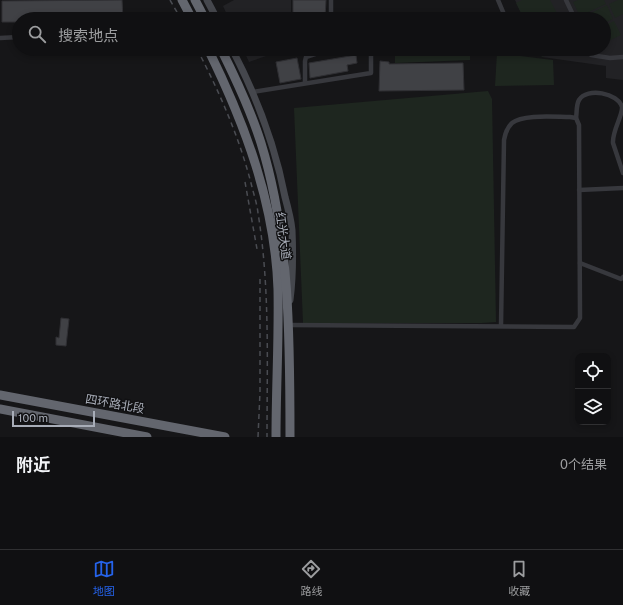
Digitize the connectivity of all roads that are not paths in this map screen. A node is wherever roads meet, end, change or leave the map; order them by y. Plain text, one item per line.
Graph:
1 (182, 0) edge
2 (195, 0) edge
3 (207, 0) edge
4 (331, 0) edge
5 (498, 0) edge
6 (566, 0) edge
7 (188, 12) edge
8 (201, 12) edge
9 (213, 12) edge
10 (331, 12) edge
11 (503, 12) edge
12 (572, 12) edge
13 (12, 37) edge
14 (0, 38) edge
15 (212, 56) edge
16 (224, 56) edge
17 (235, 56) edge
18 (309, 56) edge
19 (371, 56) edge
20 (597, 56) edge
21 (623, 57) edge
22 (306, 83) junction
23 (253, 92) junction
24 (576, 118) junction
25 (623, 173) edge
26 (623, 188) edge
27 (579, 190) junction
28 (580, 263) junction
29 (623, 277) edge
30 (288, 322) junction
31 (501, 326) junction
32 (0, 395) edge
33 (0, 409) edge
34 (147, 437) edge
35 (224, 437) edge
36 (276, 437) edge
37 (290, 437) edge

1 - 7 highway
2 - 8 highway
3 - 9 main road
4 - 10 street
5 - 11 street
6 - 12 street
13 - 14 street
15 - 36 highway, 红光大道
16 - 30 highway, 红光大道
17 - 23 main road
18 - 22 street
19 - 22 street
20 - 21 street
22 - 23 street
23 - 30 main road
24 - 25 street
24 - 27 street
24 - 31 street
26 - 27 street
27 - 28 street
28 - 29 street
28 - 31 street
30 - 31 street
30 - 37 highway, 红光大道
32 - 35 highway, 四环路北段
33 - 34 highway

